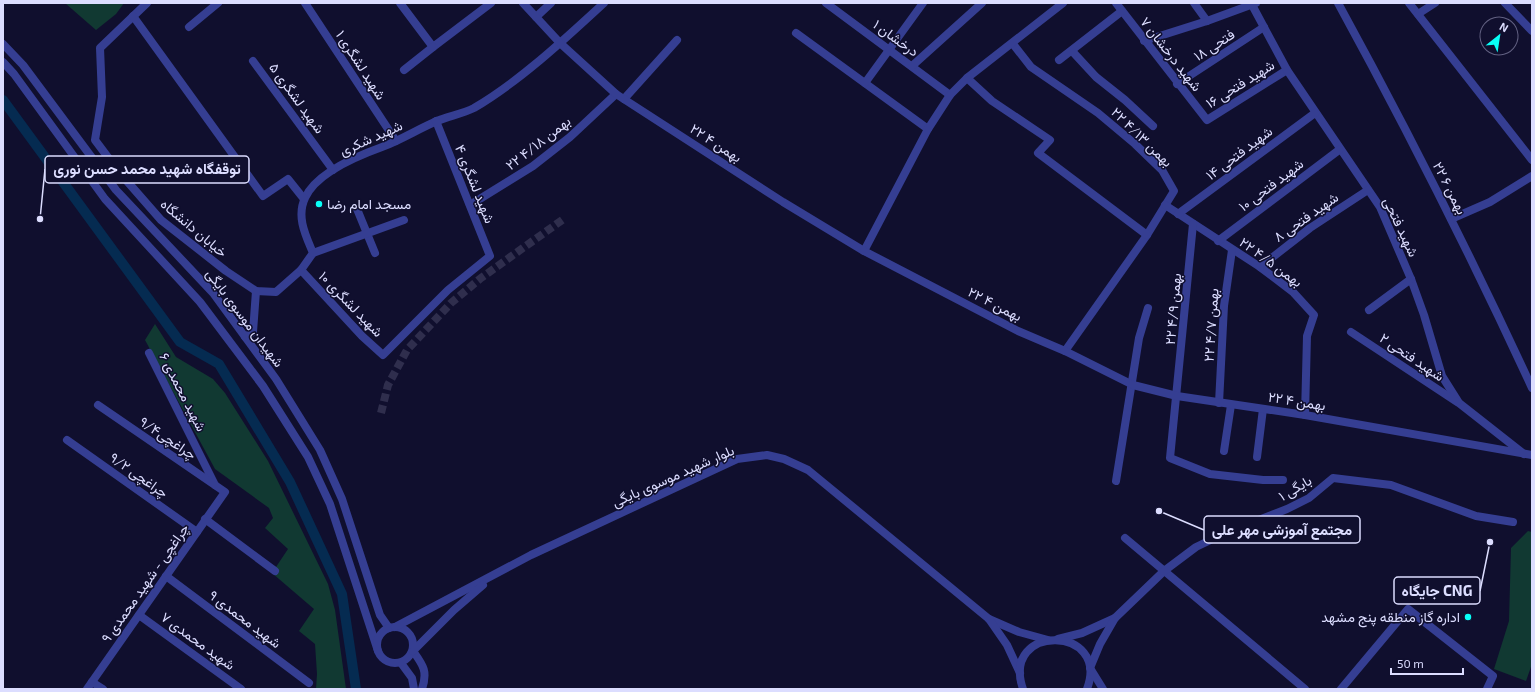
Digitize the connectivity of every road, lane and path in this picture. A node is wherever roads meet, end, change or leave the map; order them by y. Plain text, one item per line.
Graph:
1 (147, 3) edge
2 (218, 3) edge
3 (305, 3) edge
4 (400, 3) edge
5 (491, 3) edge
6 (522, 3) edge
7 (551, 3) edge
8 (604, 3) edge
9 (826, 3) edge
10 (923, 3) edge
11 (982, 3) edge
12 (1063, 3) edge
13 (1116, 3) edge
14 (1194, 3) edge
15 (1338, 3) edge
16 (1409, 3) edge
17 (1435, 3) edge
18 (1505, 3) edge
19 (1254, 4) edge
20 (1122, 11) junction
21 (1418, 14) junction
22 (133, 16) junction
23 (536, 18) junction
24 (1207, 21) junction
25 (189, 27) dead end
26 (1264, 27) junction
27 (1532, 31) edge
28 (796, 33) dead end
29 (678, 40) dead end
30 (1144, 41) junction
31 (560, 43) junction
32 (3, 44) edge
33 (1013, 44) junction
34 (433, 47) junction
35 (889, 49) junction
36 (1072, 51) junction
37 (1059, 60) dead end
38 (253, 61) dead end
39 (3, 62) edge
40 (912, 66) junction
41 (404, 70) dead end
42 (1287, 70) junction
43 (967, 78) junction
44 (865, 83) junction
45 (1177, 84) junction
46 (616, 94) junction
47 (950, 95) junction
48 (624, 99) junction
49 (1315, 113) junction
50 (1207, 120) joint
51 (436, 122) junction
52 (1153, 126) dead end
53 (928, 129) junction
54 (396, 141) junction
55 (1339, 150) junction
56 (1532, 160) edge
57 (333, 170) junction
58 (1532, 176) edge
59 (1368, 190) junction
60 (304, 199) junction
61 (470, 205) junction
62 (1165, 205) junction
63 (357, 209) dead end
64 (1178, 214) junction
65 (1451, 219) junction
66 (404, 220) dead end
67 (1193, 224) junction
68 (367, 233) junction
69 (1147, 235) junction
70 (1218, 241) junction
71 (1232, 250) junction
72 (864, 251) junction
73 (313, 253) junction
74 (375, 253) dead end
75 (1260, 267) junction
76 (301, 270) junction
77 (1411, 279) junction
78 (256, 291) junction
79 (1148, 308) dead end
80 (1369, 310) dead end
81 (1351, 332) dead end
82 (245, 337) junction
83 (1065, 351) junction
84 (149, 353) dead end
85 (383, 355) joint
86 (1133, 385) junction
87 (1532, 388) edge
88 (1177, 396) junction
89 (1219, 403) junction
90 (1231, 404) junction
91 (1459, 404) junction
92 (98, 405) dead end
93 (1262, 409) junction
94 (1305, 415) junction
95 (67, 440) dead end
96 (1224, 451) dead end
97 (1528, 454) edge
98 (1257, 457) dead end
99 (1283, 480) dead end
100 (1116, 481) dead end
101 (216, 486) junction
102 (224, 492) joint
103 (205, 519) junction
104 (1513, 522) dead end
105 (196, 532) junction
106 (1126, 538) dead end
107 (275, 571) dead end
108 (1164, 571) junction
109 (166, 576) junction
110 (493, 577) junction
111 (139, 615) junction
112 (1115, 618) junction
113 (989, 619) junction
114 (392, 627) junction
115 (1052, 640) junction
116 (378, 651) junction
117 (413, 651) junction
118 (401, 663) junction
119 (1090, 668) junction
120 (92, 682) junction
121 (309, 683) dead end
122 (1020, 683) edge
123 (87, 689) edge
124 (103, 689) edge
125 (241, 689) edge
126 (414, 689) edge
127 (422, 689) edge
128 (1087, 689) edge
129 (1103, 689) edge
130 (1305, 689) edge
131 (1341, 689) edge
132 (1487, 689) edge

1 - 22 street, خیابان دانشگاه
2 - 25 street
3 - 54 street, شهید لشگری ۱
4 - 34 street
5 - 34 street
6 - 23 street, ۲۲ بهمن ۴
7 - 23 street
8 - 31 street, شهید شکری
9 - 35 street, درخشان ۱
10 - 35 street
11 - 40 street
12 - 33 street
13 - 20 street, شهید درخشان ۷
14 - 24 street
15 - 65 street, ۲۲ بهمن ۶
16 - 21 street
17 - 21 street
18 - 27 street
19 - 24 street
19 - 26 street, شهید فتحی
20 - 30 street, شهید درخشان ۷
20 - 36 street
21 - 56 street
22 - 60 street
22 - 78 street, خیابان دانشگاه
23 - 31 street, ۲۲ بهمن ۴
24 - 30 street
26 - 42 street, شهید فتحی
26 - 45 street, فتحی ۱۸
28 - 44 street
29 - 48 street
30 - 45 street, شهید درخشان ۷
31 - 46 street, ۲۲ بهمن ۴
31 - 51 street, شهید شکری
32 - 82 street, شهیدان موسوی بایگی
33 - 43 street
33 - 62 street, ۲۲ بهمن ۴/۱۳
34 - 41 street
35 - 40 street, درخشان ۱
35 - 44 street
36 - 37 street
36 - 52 street
38 - 57 street, شهید لشگری ۵
39 - 116 street, شهیدان موسوی بایگی
40 - 47 street, درخشان ۱
42 - 49 street, شهید فتحی
42 - 50 street, شهید فتحی ۱۶
43 - 47 street
43 - 69 street
44 - 53 street
45 - 50 street, شهید درخشان ۷
46 - 48 street, ۲۲ بهمن ۴
46 - 61 street, ۲۲ بهمن ۴/۱۸
47 - 53 street
48 - 72 street, ۲۲ بهمن ۴
49 - 55 street, شهید فتحی
49 - 64 street, شهید فتحی ۱۴
51 - 54 street, شهید شکری
51 - 61 street, شهید لشگری ۴
53 - 72 street
54 - 57 street, شهید شکری
55 - 59 street, شهید فتحی
55 - 70 street, شهید فتحی ۱۰
57 - 60 street, شهید شکری
58 - 65 street
59 - 75 street, شهید فتحی ۸
59 - 77 street, شهید فتحی
60 - 73 street
61 - 85 street, شهید لشگری ۴
62 - 64 street, ۲۲ بهمن ۴/۵
62 - 69 street, ۲۲ بهمن ۴/۱۳
63 - 68 street
64 - 67 street, ۲۲ بهمن ۴/۵
65 - 87 street, ۲۲ بهمن ۶
66 - 68 street
67 - 70 street, ۲۲ بهمن ۴/۵
67 - 88 street, ۲۲ بهمن ۴/۹
68 - 73 street
68 - 74 street
69 - 83 street, ۲۲ بهمن ۴/۱۳
70 - 71 street, ۲۲ بهمن ۴/۵
71 - 75 street, ۲۲ بهمن ۴/۵
71 - 89 street, ۲۲ بهمن ۴/۷
72 - 83 street, ۲۲ بهمن ۴
73 - 76 street
75 - 94 street, ۲۲ بهمن ۴/۵
76 - 78 street
76 - 85 street, شهید لشگری ۱۰
77 - 80 street
77 - 91 street, شهید فتحی
78 - 82 street
79 - 86 street
81 - 91 street, شهید فتحی ۲
82 - 114 street, شهیدان موسوی بایگی
83 - 86 street, ۲۲ بهمن ۴
84 - 101 street, شهید محمدی ۶
86 - 88 street, ۲۲ بهمن ۴
86 - 100 street
88 - 89 street, ۲۲ بهمن ۴
88 - 99 street, ۲۲ بهمن ۴/۹
89 - 90 street, ۲۲ بهمن ۴
90 - 93 street, ۲۲ بهمن ۴
90 - 96 street
91 - 97 street, شهید فتحی
92 - 101 street, ۹/۴چراغچی
93 - 94 street, ۲۲ بهمن ۴
93 - 98 street
94 - 97 street, ۲۲ بهمن ۴
95 - 105 street, ۹/۲ چراغچی
101 - 102 street, ۹/۴چراغچی
102 - 103 street, ۹ چراغچی - شهید محمدی
103 - 105 street, ۹ چراغچی - شهید محمدی
103 - 107 street
104 - 108 street, بایگی ۱
105 - 109 street, ۹ چراغچی - شهید محمدی
106 - 108 street
108 - 112 street, بایگی ۱
108 - 130 street
109 - 111 street, ۹ چراغچی - شهید محمدی
109 - 121 street, شهید محمدی ۹
110 - 113 street, بلوار شهید موسوی بایگی
110 - 114 street, بلوار شهید موسوی بایگی
110 - 117 street, بلوار شهید موسوی بایگی
111 - 120 street, ۹ چراغچی - شهید محمدی
111 - 125 street, شهید محمدی ۷
112 - 115 street
112 - 119 street
113 - 115 street, بلوار شهید موسوی بایگی
113 - 122 street, بلوار شهید موسوی بایگی
114 - 116 street
114 - 117 street
115 - 119 street, بلوار شهید موسوی بایگی
115 - 122 street
116 - 118 street
117 - 118 street
117 - 127 street
118 - 126 street
119 - 128 street
119 - 129 street
120 - 123 street, ۹ چراغچی - شهید محمدی
120 - 124 street
131 - 132 street

